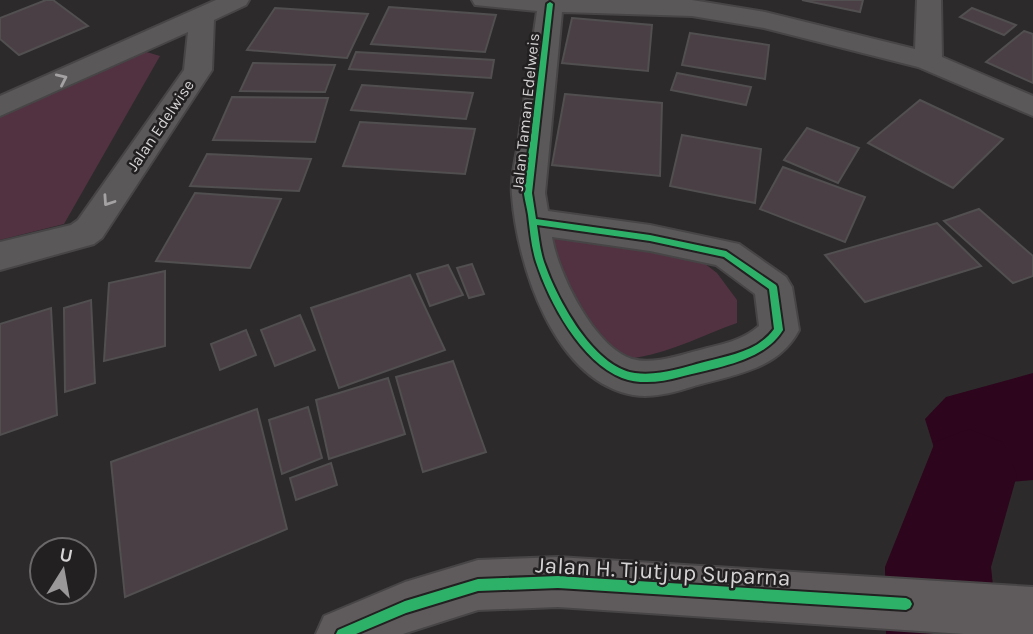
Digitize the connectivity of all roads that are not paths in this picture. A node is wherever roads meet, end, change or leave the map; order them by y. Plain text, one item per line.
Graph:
1 (237, 0) edge
2 (484, 0) edge
3 (929, 0) edge
4 (550, 4) junction
5 (202, 14) junction
6 (928, 61) junction
7 (0, 107) edge
8 (1033, 107) edge
9 (535, 222) junction
10 (0, 256) edge
11 (1033, 613) edge
12 (342, 634) edge

1 - 5 street
2 - 4 street
3 - 6 street
4 - 6 street
4 - 9 street, Jalan Taman Edelweis
7 -> 5 street
5 -> 10 street, Jalan Edelwise
6 - 8 street
9 - 9 street, Jalan Taman Edelweis
11 - 12 main road, Jalan H. Tjutjup Suparna

